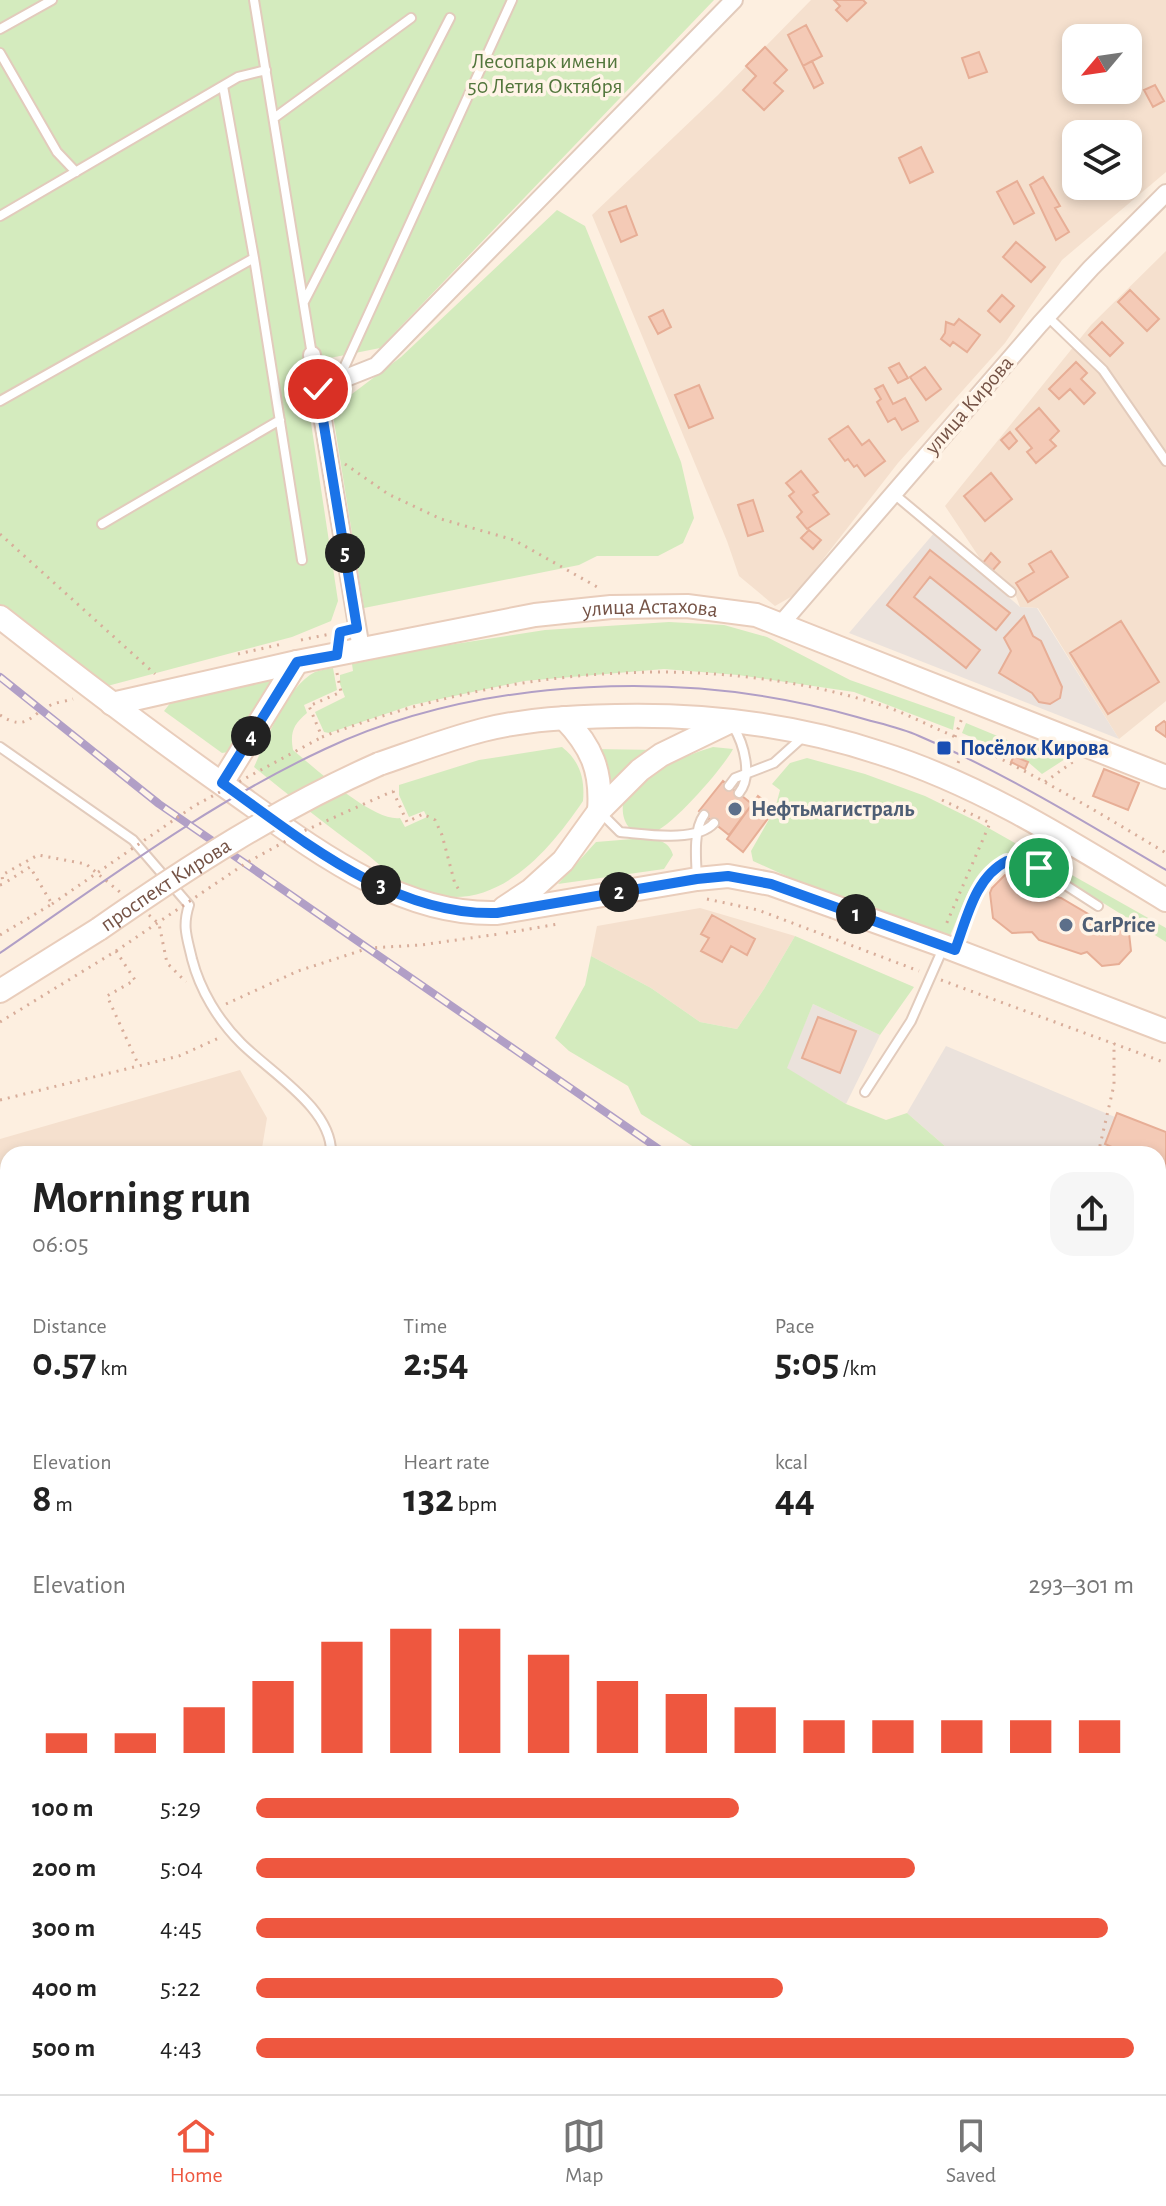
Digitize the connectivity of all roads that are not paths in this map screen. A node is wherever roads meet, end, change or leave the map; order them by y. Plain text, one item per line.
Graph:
1 (52, 0) edge
2 (254, 0) edge
3 (512, 0) edge
4 (734, 0) edge
5 (411, 18) dead end
6 (450, 18) dead end
7 (0, 29) edge
8 (0, 53) edge
9 (266, 70) junction
10 (223, 86) junction
11 (274, 118) junction
12 (76, 172) junction
13 (1166, 193) edge
14 (0, 216) edge
15 (254, 258) junction
16 (304, 302) junction
17 (1047, 316) junction
18 (312, 355) joint
19 (337, 381) junction
20 (318, 389) junction
21 (0, 401) edge
22 (280, 420) junction
23 (1166, 461) edge
24 (893, 494) junction
25 (102, 524) dead end
26 (302, 560) dead end
27 (1011, 592) dead end
28 (0, 617) edge
29 (780, 625) junction
30 (359, 639) junction
31 (297, 662) junction
32 (112, 704) junction
33 (564, 718) junction
34 (731, 722) junction
35 (808, 733) junction
36 (0, 747) edge
37 (745, 774) junction
38 (1166, 777) edge
39 (222, 783) junction
40 (729, 786) dead end
41 (739, 793) dead end
42 (599, 811) junction
43 (704, 815) dead end
44 (714, 823) dead end
45 (699, 833) junction
46 (698, 888) junction
47 (1166, 900) edge
48 (1098, 906) dead end
49 (486, 913) junction
50 (953, 944) junction
51 (0, 991) edge
52 (1166, 1031) edge
53 (865, 1092) dead end
54 (332, 1146) edge

1 - 7 lane
2 - 9 lane
3 - 19 lane
4 - 19 street
5 - 11 lane
6 - 16 lane
8 - 12 lane
9 - 10 lane
9 - 11 lane
10 - 12 lane
10 - 15 lane
11 - 16 lane
12 - 14 lane
13 - 17 street, улица Кирова
15 - 21 lane
15 - 22 lane
16 - 18 lane
17 - 23 lane
17 - 24 street, улица Кирова
18 - 20 street
19 - 20 street
20 - 30 street
22 - 25 lane
22 - 26 lane
24 - 27 lane
24 - 29 street, улица Кирова
28 - 32 main road
29 - 30 main road, улица Астахова
29 - 38 main road, улица Астахова
30 - 31 main road, улица Астахова
31 - 32 main road, улица Астахова
31 - 39 main road
32 - 39 main road
33 - 34 main road
33 - 42 main road
33 - 51 main road, проспект Кирова, bridge
34 - 35 main road
34 - 37 lane
34 - 42 main road
35 - 37 lane
35 - 47 main road
36 - 54 lane
37 - 40 lane
37 - 41 lane
39 - 49 main road
42 - 45 lane
42 - 49 main road
43 - 45 lane
44 - 45 lane
45 - 46 lane
46 - 49 main road
46 - 50 main road
48 - 50 lane
50 - 52 main road
50 - 53 lane

